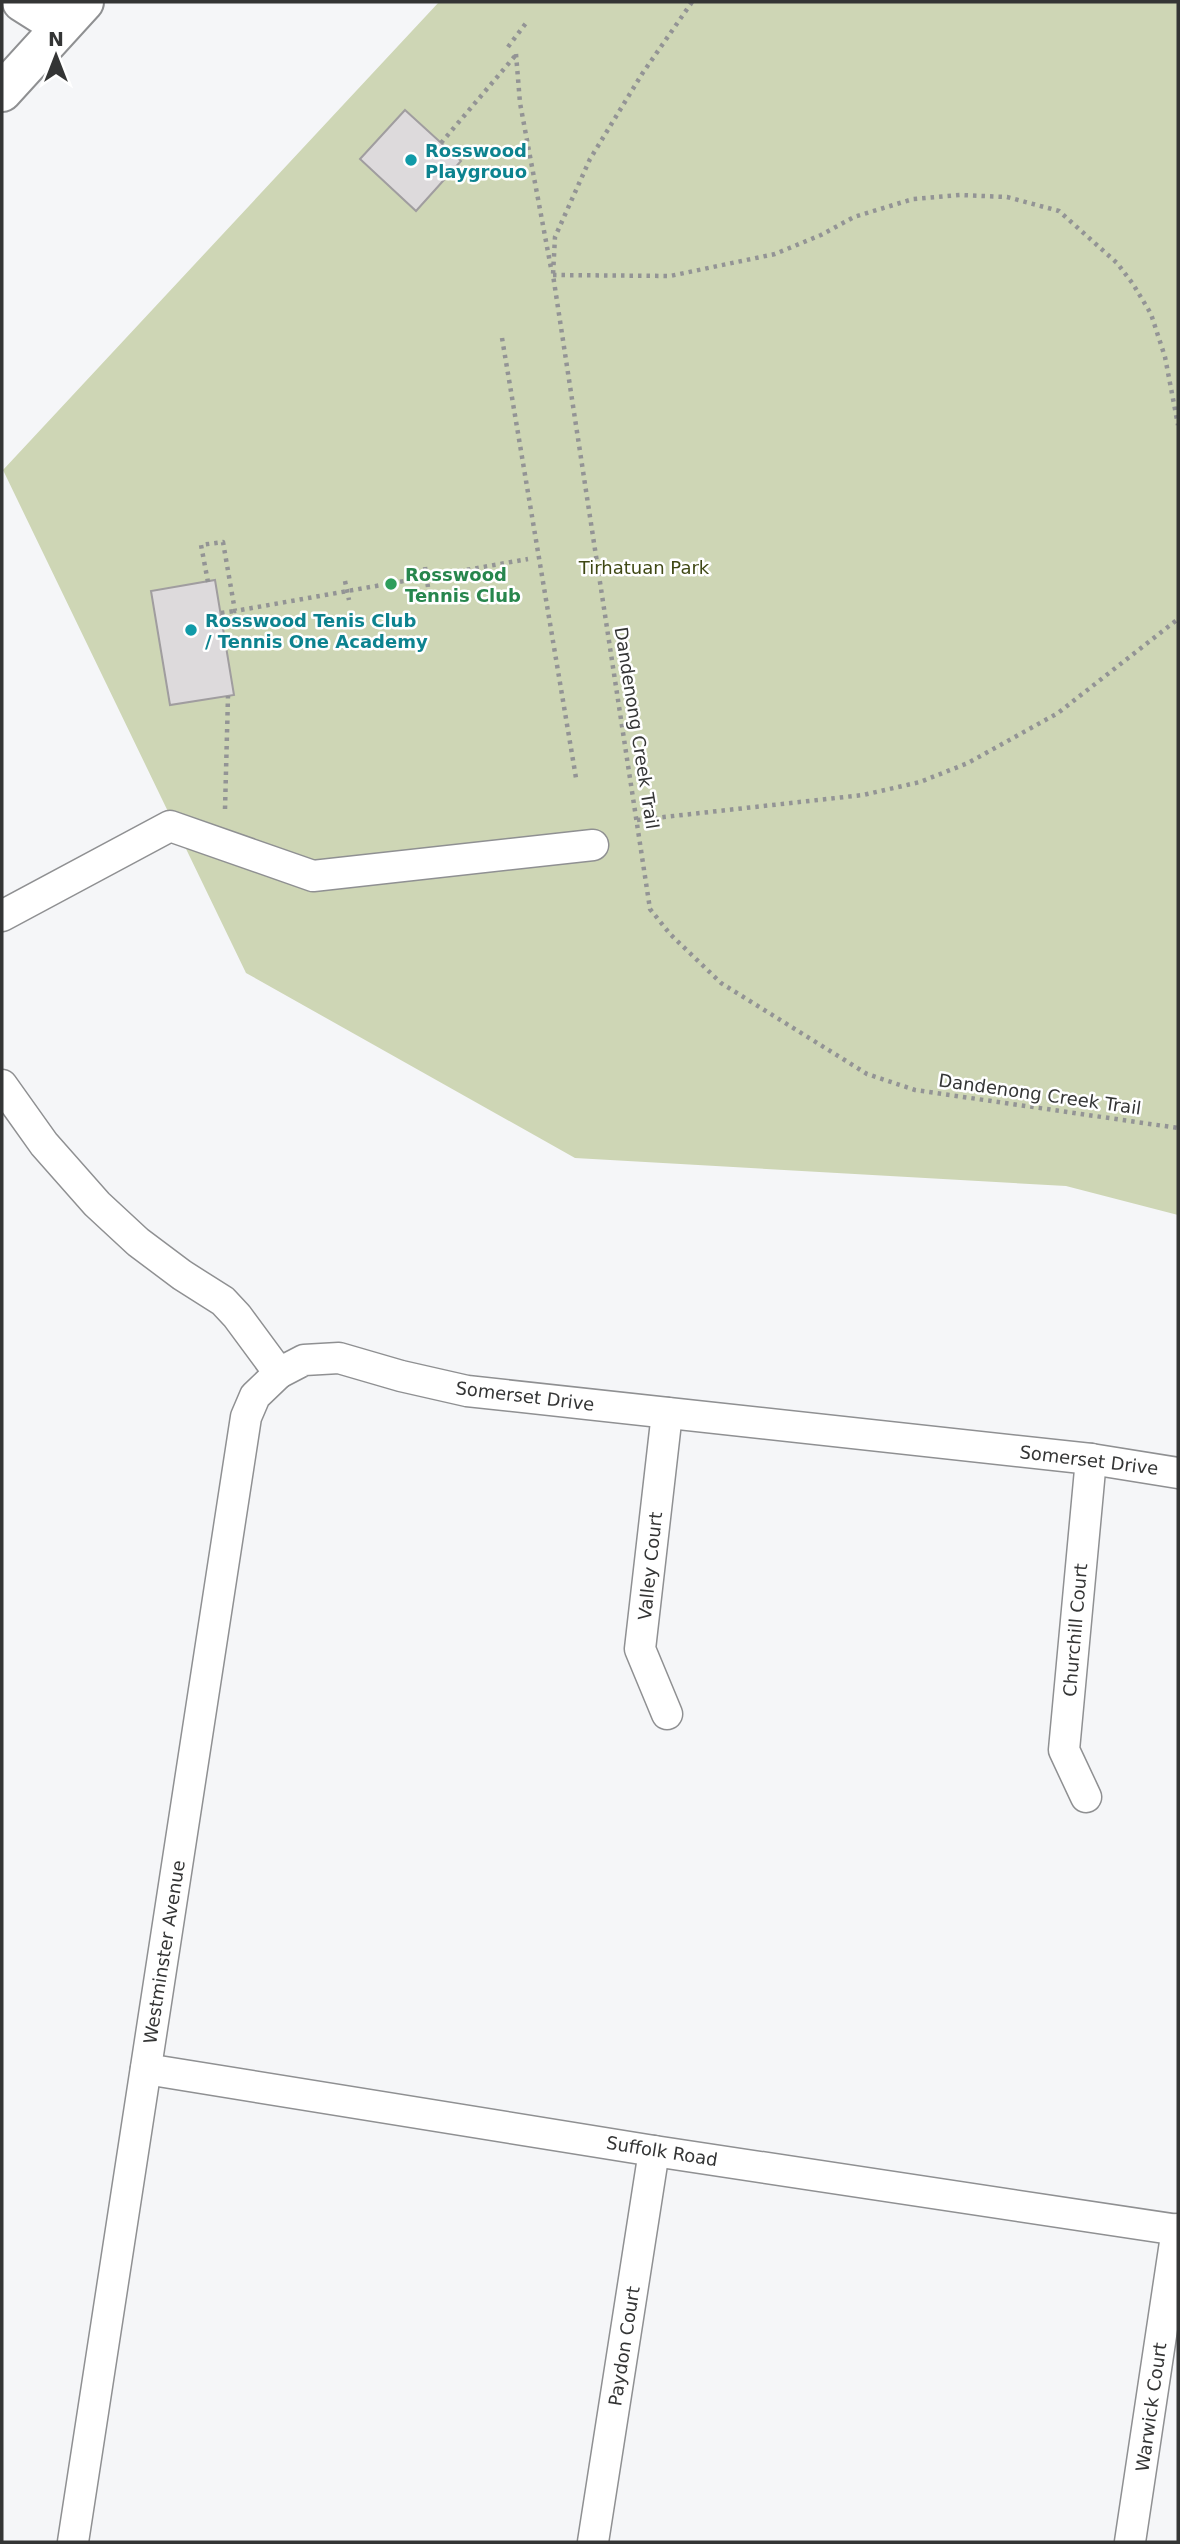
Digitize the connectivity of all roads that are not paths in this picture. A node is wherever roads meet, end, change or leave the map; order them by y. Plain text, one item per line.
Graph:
1 (22, 2) edge
2 (72, 14) edge
3 (2, 92) edge
4 (593, 845) dead end
5 (2, 916) edge
6 (2, 1085) edge
7 (279, 1373) junction
8 (667, 1412) junction
9 (1091, 1459) junction
10 (1178, 1473) edge
11 (667, 1714) dead end
12 (1086, 1797) dead end
13 (146, 2069) junction
14 (654, 2151) junction
15 (1178, 2230) edge
16 (73, 2542) edge
17 (593, 2542) edge
18 (1130, 2542) edge

1 - 2 street
2 - 3 street
4 - 5 street
6 - 7 street
7 - 8 street, Somerset Drive
7 - 13 street, Westminster Avenue
8 - 9 street, Somerset Drive
8 - 11 street, Valley Court
9 - 10 street, Somerset Drive
9 - 12 street, Churchill Court
13 - 14 street, Suffolk Road
13 - 16 street, Westminster Avenue
14 - 15 street, Suffolk Road
14 - 17 street, Paydon Court
15 - 18 street, Warwick Court

